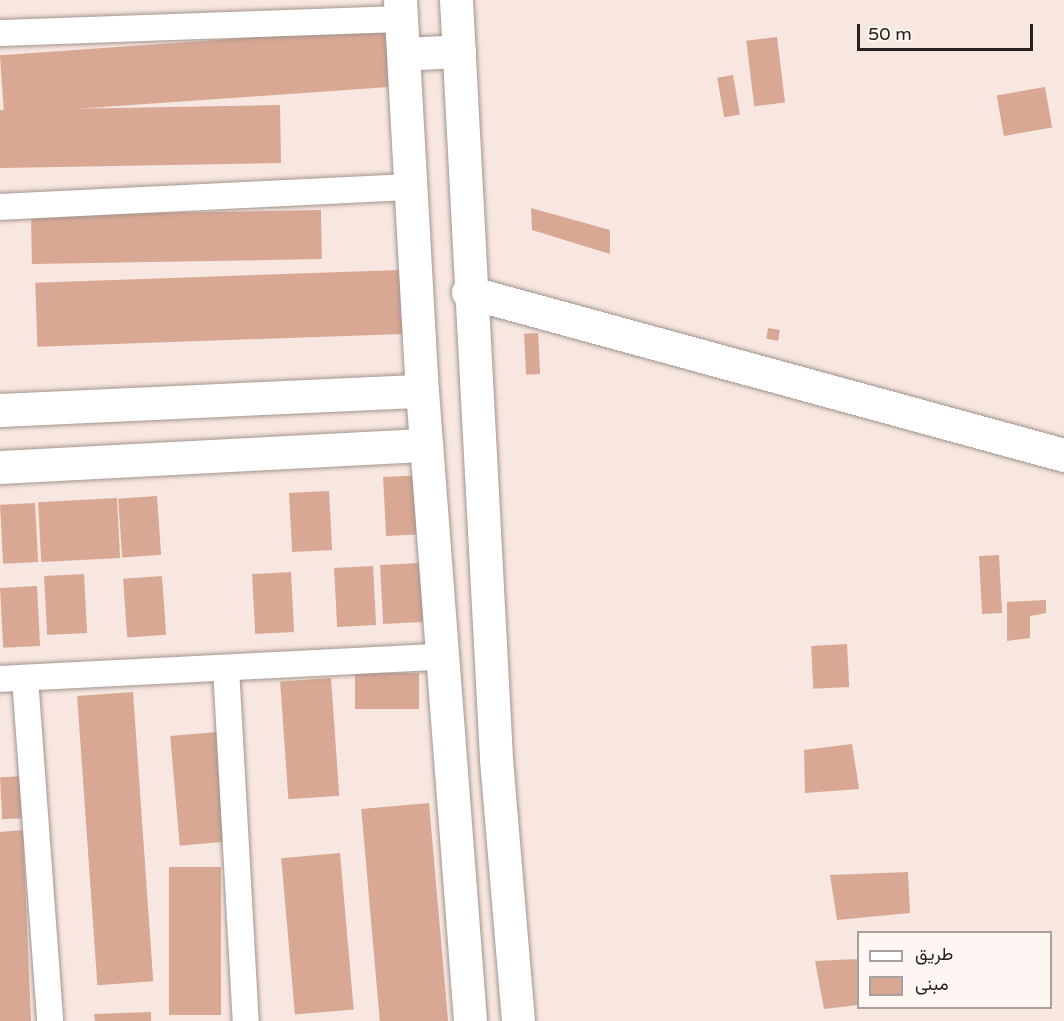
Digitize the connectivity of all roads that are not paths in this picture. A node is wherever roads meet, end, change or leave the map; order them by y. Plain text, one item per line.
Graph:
1 (456, 0) edge
2 (401, 9) edge
3 (0, 33) edge
4 (459, 51) junction
5 (404, 54) junction
6 (412, 188) junction
7 (0, 207) edge
8 (468, 292) junction
9 (422, 391) junction
10 (0, 410) edge
11 (426, 445) junction
12 (1064, 455) edge
13 (0, 467) edge
14 (440, 657) junction
15 (226, 668) junction
16 (12, 679) edge
17 (496, 759) junction
18 (447, 763) junction
19 (50, 1021) edge
20 (246, 1021) edge
21 (470, 1021) edge
22 (518, 1021) edge

1 - 4 main road
2 - 3 street
2 - 5 main road
4 - 5 main road
4 - 8 main road
5 - 6 main road
6 - 7 street
6 - 9 main road
8 - 12 main road
8 - 17 main road
9 - 10 main road
9 - 11 main road
11 - 13 main road
11 - 14 main road
14 - 15 street
14 - 18 main road
15 - 16 street
15 - 20 street
16 - 19 street
17 - 18 main road
17 - 22 main road
18 - 21 main road

